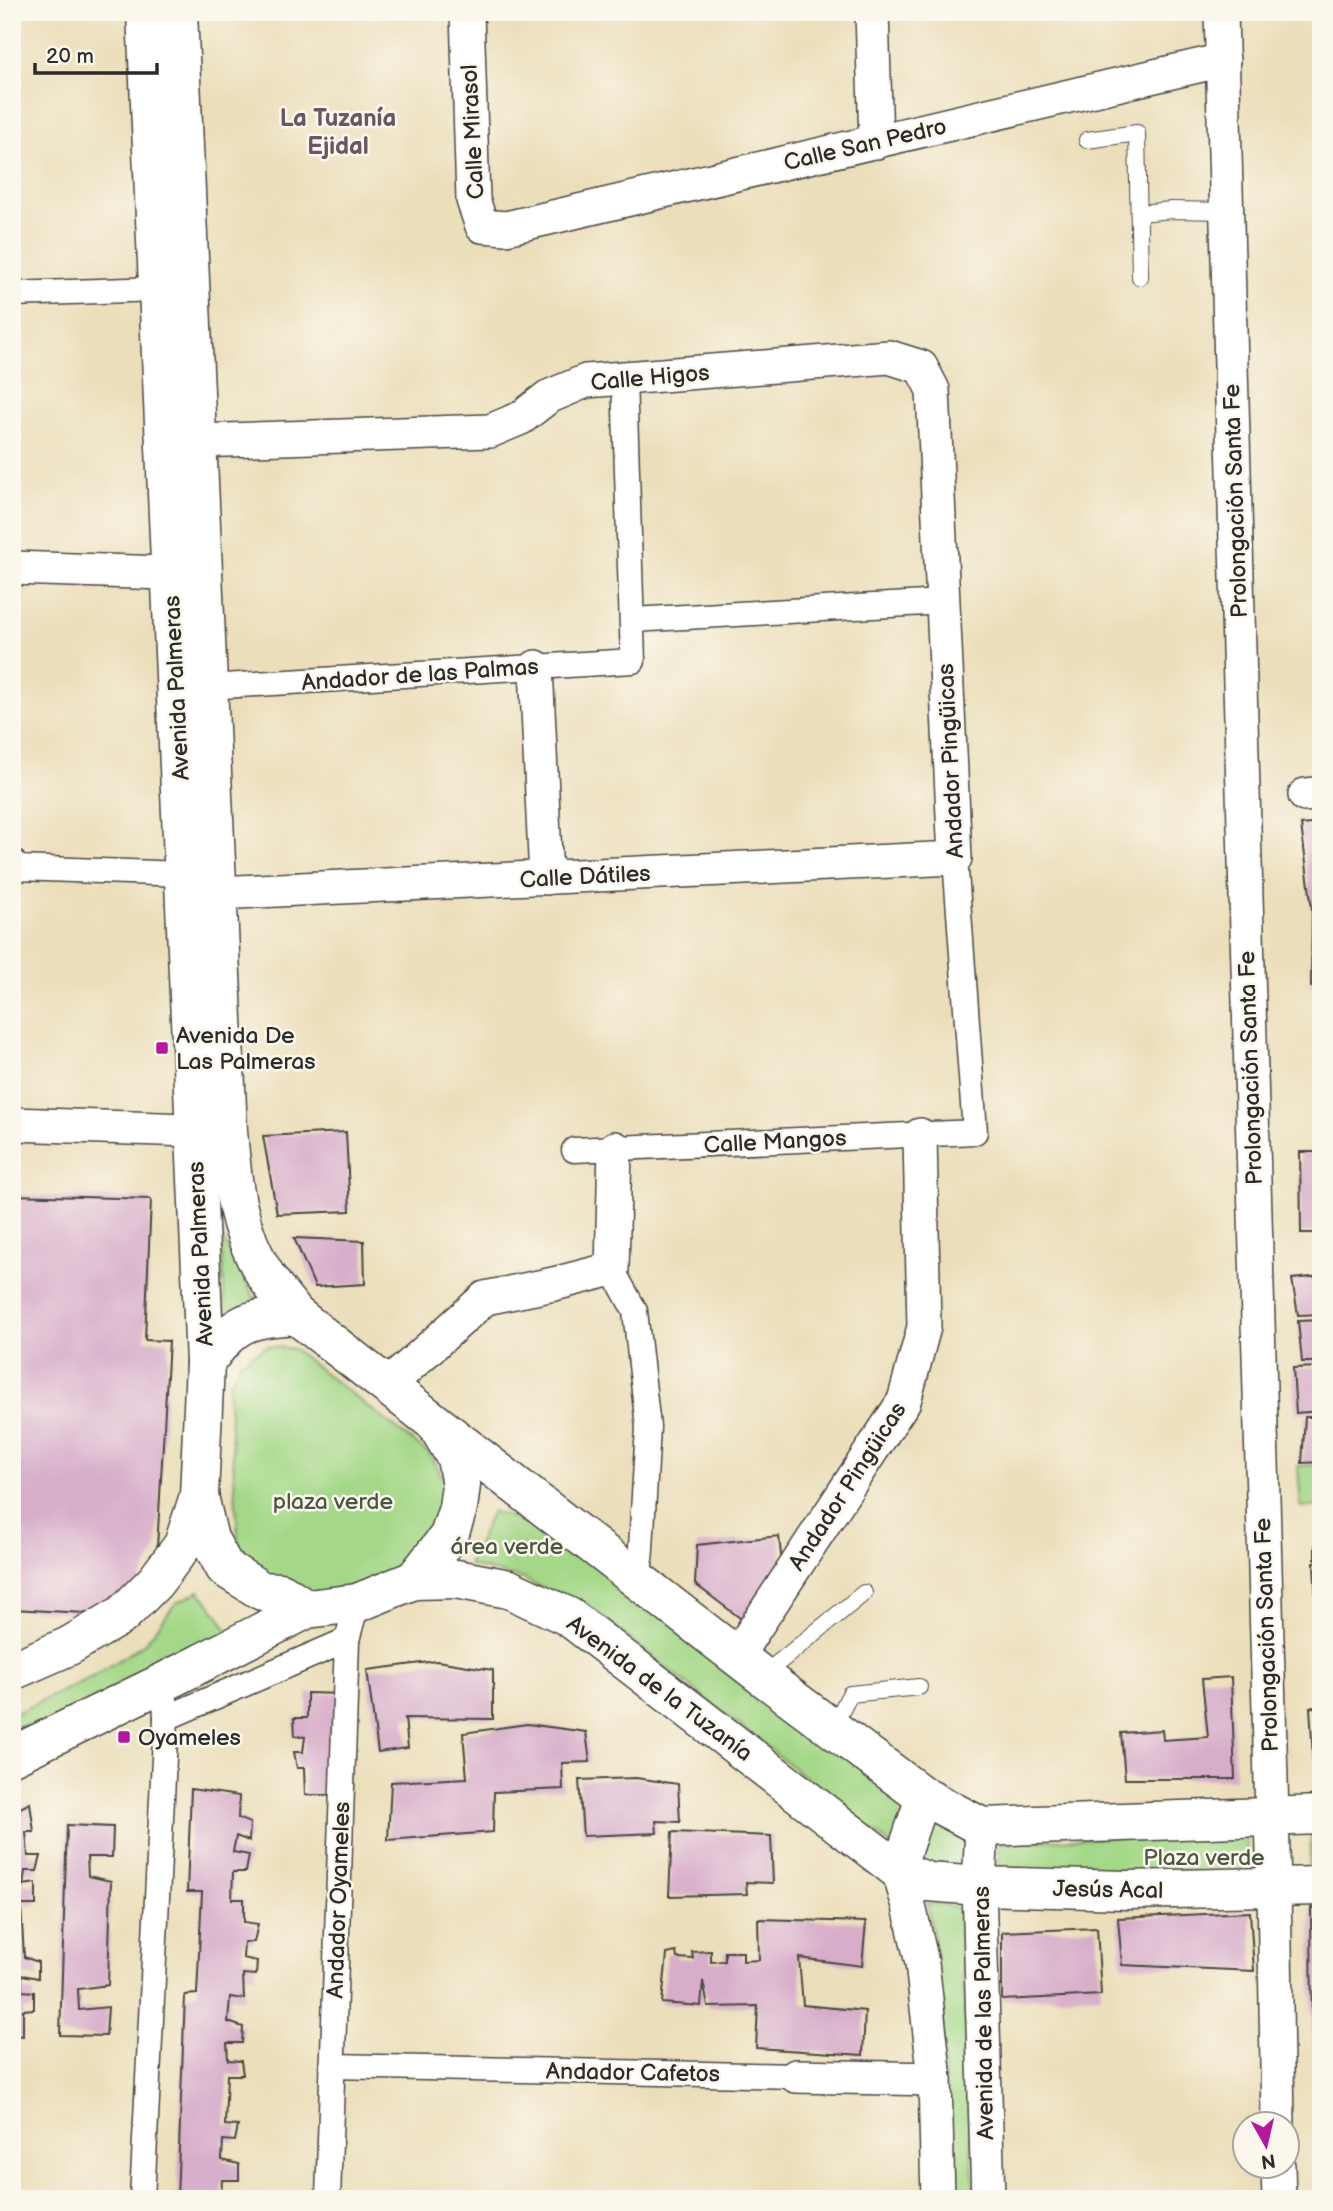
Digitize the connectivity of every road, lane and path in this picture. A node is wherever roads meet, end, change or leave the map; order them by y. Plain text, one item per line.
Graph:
1 (146, 12) edge
2 (178, 12) edge
3 (467, 12) edge
4 (872, 12) edge
5 (1221, 12) edge
6 (1223, 60) junction
7 (1087, 140) dead end
8 (876, 142) junction
9 (1227, 212) junction
10 (1139, 213) junction
11 (506, 228) joint
12 (1140, 277) dead end
13 (158, 289) junction
14 (12, 294) edge
15 (624, 378) junction
16 (933, 390) joint
17 (196, 441) junction
18 (12, 568) edge
19 (186, 573) junction
20 (942, 602) junction
21 (632, 620) junction
22 (536, 667) junction
23 (206, 687) junction
24 (955, 858) junction
25 (12, 860) edge
26 (546, 878) junction
27 (200, 884) junction
28 (12, 1124) edge
29 (211, 1131) junction
30 (975, 1132) joint
31 (920, 1135) junction
32 (615, 1148) junction
33 (575, 1150) dead end
34 (612, 1269) junction
35 (296, 1315) junction
36 (205, 1363) junction
37 (387, 1387) junction
38 (437, 1426) junction
39 (199, 1496) junction
40 (414, 1580) junction
41 (639, 1582) junction
42 (864, 1593) dead end
43 (357, 1603) junction
44 (307, 1609) junction
45 (347, 1640) junction
46 (749, 1667) junction
47 (12, 1671) edge
48 (919, 1687) dead end
49 (165, 1700) junction
50 (833, 1728) junction
51 (12, 1756) edge
52 (923, 1796) junction
53 (1321, 1815) edge
54 (1271, 1816) junction
55 (982, 1827) junction
56 (898, 1870) junction
57 (979, 1886) junction
58 (1321, 1886) edge
59 (1274, 1887) junction
60 (332, 2066) junction
61 (796, 2076) joint
62 (935, 2079) junction
63 (1278, 2110) edge
64 (1278, 2180) edge
65 (142, 2199) edge
66 (328, 2199) edge
67 (938, 2199) edge
68 (988, 2199) edge
69 (1279, 2199) edge

1 - 13 street, Avenida Palmeras
2 - 17 street, Avenida Palmeras
3 - 11 street, Calle Mirasol
4 - 8 street
5 - 6 street, Prolongación Santa Fe
6 - 8 street, Calle San Pedro
6 - 9 street, Prolongación Santa Fe
7 - 10 lane
8 - 11 street, Calle San Pedro
9 - 10 lane
9 - 54 street, Prolongación Santa Fe
10 - 12 lane
13 - 14 street
13 - 19 street, Avenida Palmeras
15 - 16 street, Calle Higos
15 - 17 street, Calle Higos
15 - 21 street
16 - 20 street, Andador Pingüicas
17 - 19 street, Avenida Palmeras
18 - 19 street
19 - 23 street, Avenida Palmeras
19 - 27 street, Avenida Palmeras
20 - 21 street
20 - 24 street, Andador Pingüicas
21 - 22 street, Andador de las Palmas
22 - 23 street, Andador de las Palmas
22 - 26 street
23 - 27 street, Avenida Palmeras
24 - 26 street, Calle Dátiles
24 - 30 street, Andador Pingüicas
25 - 27 street
26 - 27 street, Calle Dátiles
27 - 29 street, Avenida Palmeras
28 - 29 street
29 - 35 street, Avenida Palmeras
29 - 36 street, Avenida Palmeras
30 - 31 street, Calle Mangos
31 - 32 street, Calle Mangos
31 - 46 street, Andador Pingüicas
32 - 33 street, Calle Mangos
32 - 34 street
34 - 37 street
34 - 41 street
35 - 36 street
35 - 37 street
36 - 39 street
37 - 38 street
38 - 40 street
38 - 41 street
39 - 44 street
39 - 47 street
40 - 43 street, Avenida de la Tuzanía
40 - 56 street, Avenida de la Tuzanía
41 - 46 street
42 - 46 lane
43 - 44 street, Avenida de la Tuzanía
43 - 45 street, Andador Oyameles
44 - 49 street, Avenida de la Tuzanía
45 - 49 street
45 - 60 street, Andador Oyameles
46 - 50 street
48 - 50 lane
49 - 51 street, Avenida de la Tuzanía
49 - 65 street
50 - 52 street
52 - 55 street
52 - 56 street
53 - 54 street
54 - 55 street
54 - 59 street, Prolongación Santa Fe
55 - 57 street, Avenida de las Palmeras
56 - 57 street, Jesús Acal
56 - 62 street
57 - 59 street, Jesús Acal
57 - 68 street, Avenida de las Palmeras
58 - 59 street, Jesús Acal
59 - 63 street, Prolongación Santa Fe
60 - 61 street, Andador Cafetos
60 - 66 street, Andador Oyameles
61 - 62 street, Andador Cafetos
62 - 67 street
64 - 69 street

